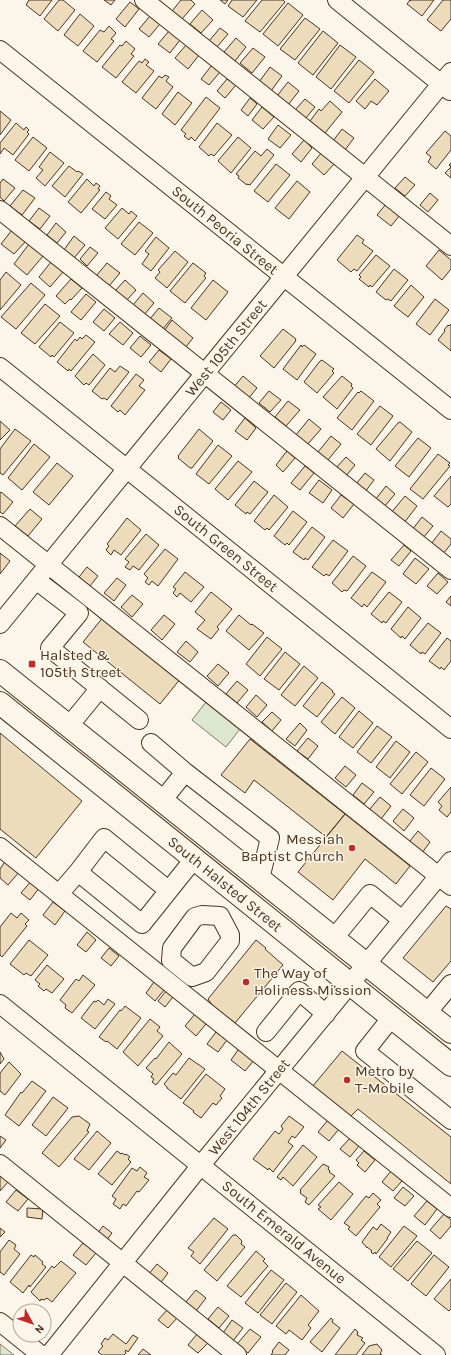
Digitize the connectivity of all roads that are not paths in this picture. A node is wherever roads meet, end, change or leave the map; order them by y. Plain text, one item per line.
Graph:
1 (144, 0) edge
2 (337, 0) edge
3 (0, 50) edge
4 (448, 82) edge
5 (365, 177) junction
6 (0, 210) edge
7 (451, 246) edge
8 (284, 277) junction
9 (0, 367) edge
10 (205, 373) junction
11 (451, 410) edge
12 (127, 468) junction
13 (0, 526) edge
14 (49, 564) junction
15 (451, 570) edge
16 (36, 580) junction
17 (0, 624) edge
18 (0, 671) edge
19 (100, 688) junction
20 (0, 703) edge
21 (140, 720) dead end
22 (69, 726) junction
23 (451, 730) edge
24 (151, 742) dead end
25 (185, 772) junction
26 (162, 801) junction
27 (0, 847) edge
28 (194, 859) junction
29 (451, 861) edge
30 (78, 872) junction
31 (260, 879) junction
32 (445, 881) edge
33 (168, 890) junction
34 (59, 894) junction
35 (238, 894) junction
36 (220, 916) dead end
37 (402, 920) junction
38 (334, 938) junction
39 (366, 964) junction
40 (350, 984) junction
41 (451, 984) edge
42 (0, 1004) edge
43 (427, 1013) junction
44 (326, 1014) junction
45 (392, 1017) junction
46 (266, 1032) dead end
47 (451, 1032) edge
48 (451, 1065) edge
49 (279, 1071) junction
50 (451, 1120) edge
51 (0, 1164) edge
52 (201, 1165) junction
53 (451, 1208) edge
54 (123, 1263) junction
55 (0, 1322) edge
56 (41, 1355) edge
57 (49, 1355) edge
58 (238, 1355) edge
59 (436, 1355) edge

1 - 5 street
2 - 4 street
3 - 8 street, South Peoria Street
4 - 5 street, West 105th Street
5 - 7 street
5 - 8 street, West 105th Street
6 - 10 street
8 - 10 street, West 105th Street
8 - 11 street, South Peoria Street
9 - 12 street, South Green Street
10 - 12 street, West 105th Street
10 - 15 street
12 - 14 street, West 105th Street
12 - 23 street, South Green Street
13 - 14 street
14 - 16 street, West 105th Street
14 - 32 street
16 - 17 street, West 105th Street
16 - 19 street
18 - 22 main road, South Halsted Street
19 - 21 street
19 - 22 street
20 - 28 main road, South Halsted Street
22 - 26 main road, South Halsted Street
24 - 25 street
25 - 26 street
25 - 31 street
26 - 31 main road, South Halsted Street
27 - 34 street
28 - 33 street
28 - 35 main road, South Halsted Street
29 - 32 street, West 104th Street
30 - 33 street
30 - 33 street
30 - 34 street
31 - 38 main road, South Halsted Street
32 - 37 street, West 104th Street
34 - 49 street
35 - 36 street
35 - 40 main road, South Halsted Street
37 - 38 street
37 - 39 street, West 104th Street
38 - 39 main road, South Halsted Street
39 - 40 street, West 104th Street
39 - 43 main road, South Halsted Street
40 - 44 street, West 104th Street
40 - 45 main road, South Halsted Street
41 - 43 street
42 - 52 street, South Emerald Avenue
43 - 47 main road, South Halsted Street
44 - 46 street
44 - 49 street, West 104th Street
45 - 48 main road, South Halsted Street
45 - 50 street
49 - 52 street, West 104th Street
49 - 53 street
51 - 54 street
52 - 54 street, West 104th Street
52 - 59 street, South Emerald Avenue
54 - 57 street, West 104th Street
54 - 58 street
55 - 56 street

